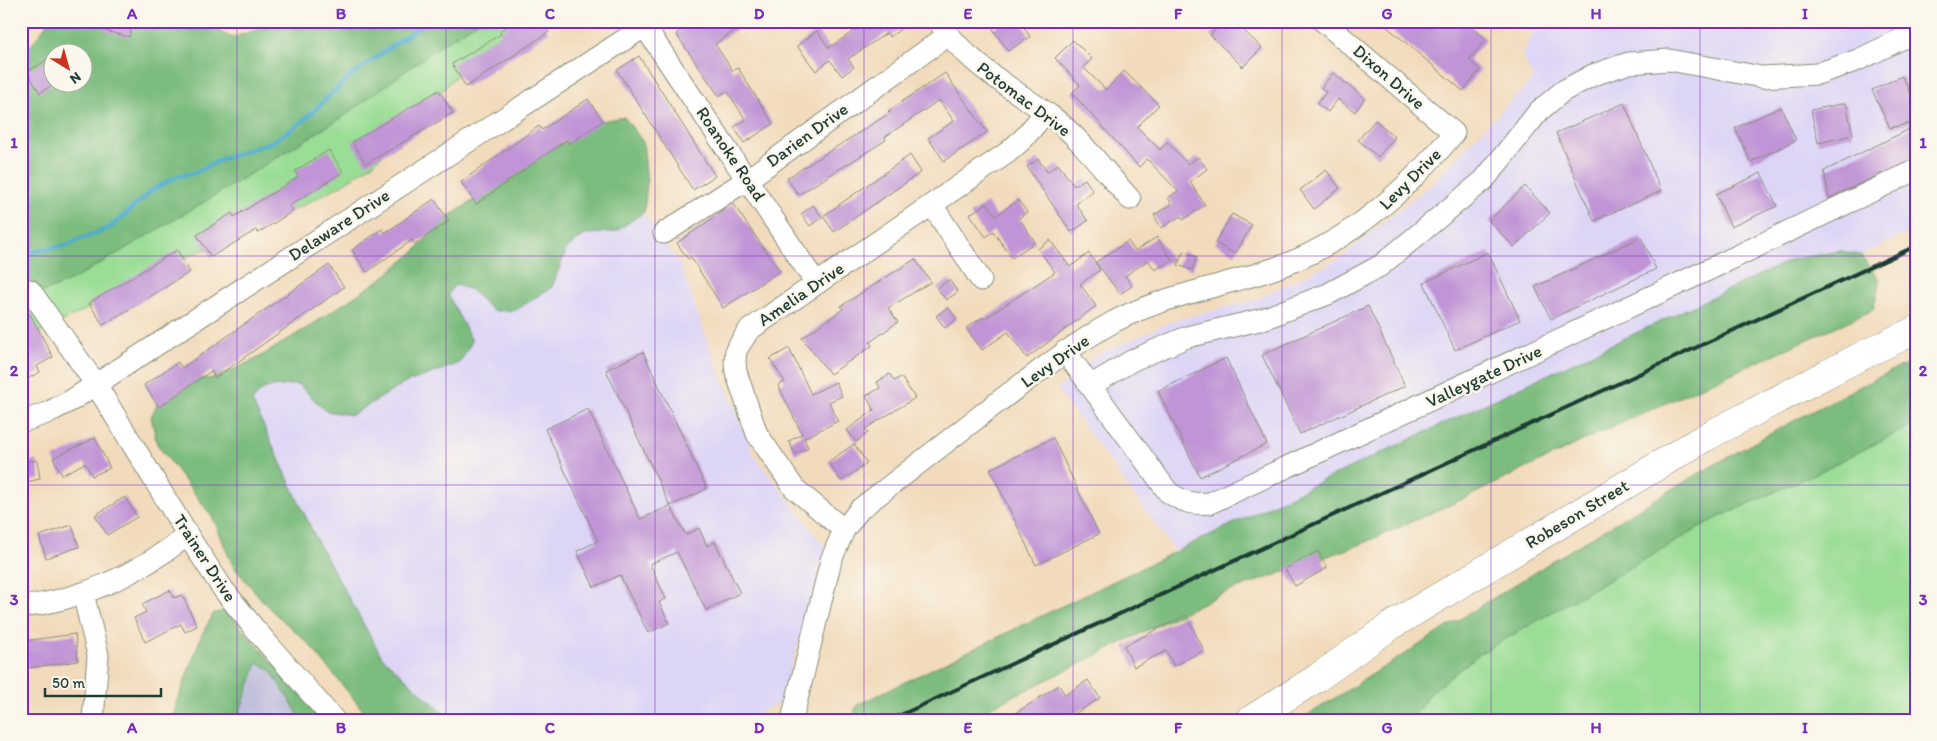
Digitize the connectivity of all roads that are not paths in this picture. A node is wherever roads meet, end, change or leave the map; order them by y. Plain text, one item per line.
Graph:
1 (1323, 21) edge
2 (1914, 21) edge
3 (649, 24) edge
4 (1916, 25) edge
5 (943, 28) edge
6 (1916, 32) edge
7 (1045, 113) junction
8 (1454, 133) joint
9 (1916, 170) edge
10 (748, 179) junction
11 (1130, 200) dead end
12 (932, 205) junction
13 (664, 233) dead end
14 (981, 280) dead end
15 (816, 283) junction
16 (30, 290) dead end
17 (1916, 330) edge
18 (1065, 351) junction
19 (95, 383) junction
20 (1090, 386) junction
21 (21, 422) edge
22 (844, 530) junction
23 (188, 535) junction
24 (84, 593) junction
25 (21, 607) edge
26 (789, 718) edge
27 (93, 720) edge
28 (334, 720) edge
29 (1250, 720) edge

1 - 8 street, Dixon Drive
2 - 4 street
3 - 10 street, Roanoke Road
3 - 19 street, Delaware Drive
5 - 7 street, Potomac Drive
5 - 10 street, Darien Drive
6 - 20 street
7 - 11 street, Potomac Drive
7 - 12 street, Amelia Drive
8 - 18 street, Levy Drive
9 - 20 street, Valleygate Drive
10 - 13 street, Darien Drive
10 - 15 street, Roanoke Road
12 - 14 street
12 - 15 street, Amelia Drive
15 - 22 street, Amelia Drive
16 - 19 street, Trainer Drive
17 - 29 main road, Robeson Street
18 - 20 street, Valleygate Drive
18 - 22 street, Levy Drive
19 - 21 street, Delaware Drive
19 - 23 street, Trainer Drive
22 - 26 street, Levy Drive
23 - 24 street
23 - 28 street, Trainer Drive
24 - 25 street
24 - 27 street

